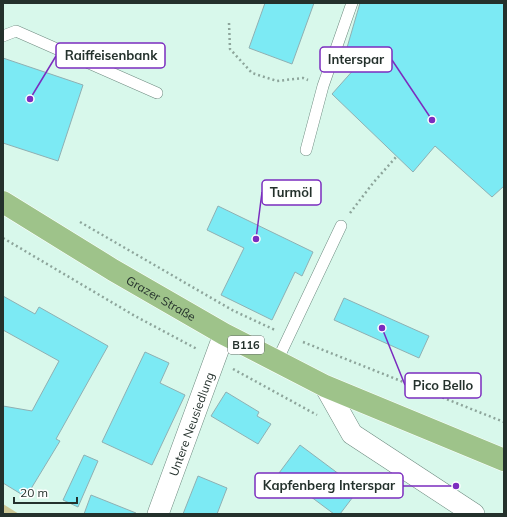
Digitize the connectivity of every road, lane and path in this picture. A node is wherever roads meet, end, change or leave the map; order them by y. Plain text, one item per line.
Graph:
1 (352, 3) edge
2 (228, 23) dead end
3 (3, 36) edge
4 (323, 86) junction
5 (157, 93) dead end
6 (306, 150) dead end
7 (396, 156) dead end
8 (3, 202) edge
9 (76, 219) dead end
10 (341, 226) joint
11 (3, 238) edge
12 (224, 334) junction
13 (289, 336) junction
14 (214, 359) junction
15 (277, 361) junction
16 (325, 386) junction
17 (318, 415) dead end
18 (504, 422) edge
19 (504, 460) edge
20 (158, 514) edge
21 (474, 514) edge

1 - 4 lane
2 - 4 path
3 - 5 lane
4 - 6 lane
7 - 10 path
8 - 12 main road, Grazer Straße / B116
9 - 13 path
10 - 13 lane
11 - 14 path
12 - 14 street, Untere Neusiedlung
12 - 15 main road, Grazer Straße / B116
13 - 15 lane
13 - 18 path
14 - 17 path
14 - 20 street, Untere Neusiedlung
15 - 16 main road, Grazer Straße / B116
16 - 19 main road, Grazer Straße / B116
16 - 21 street

